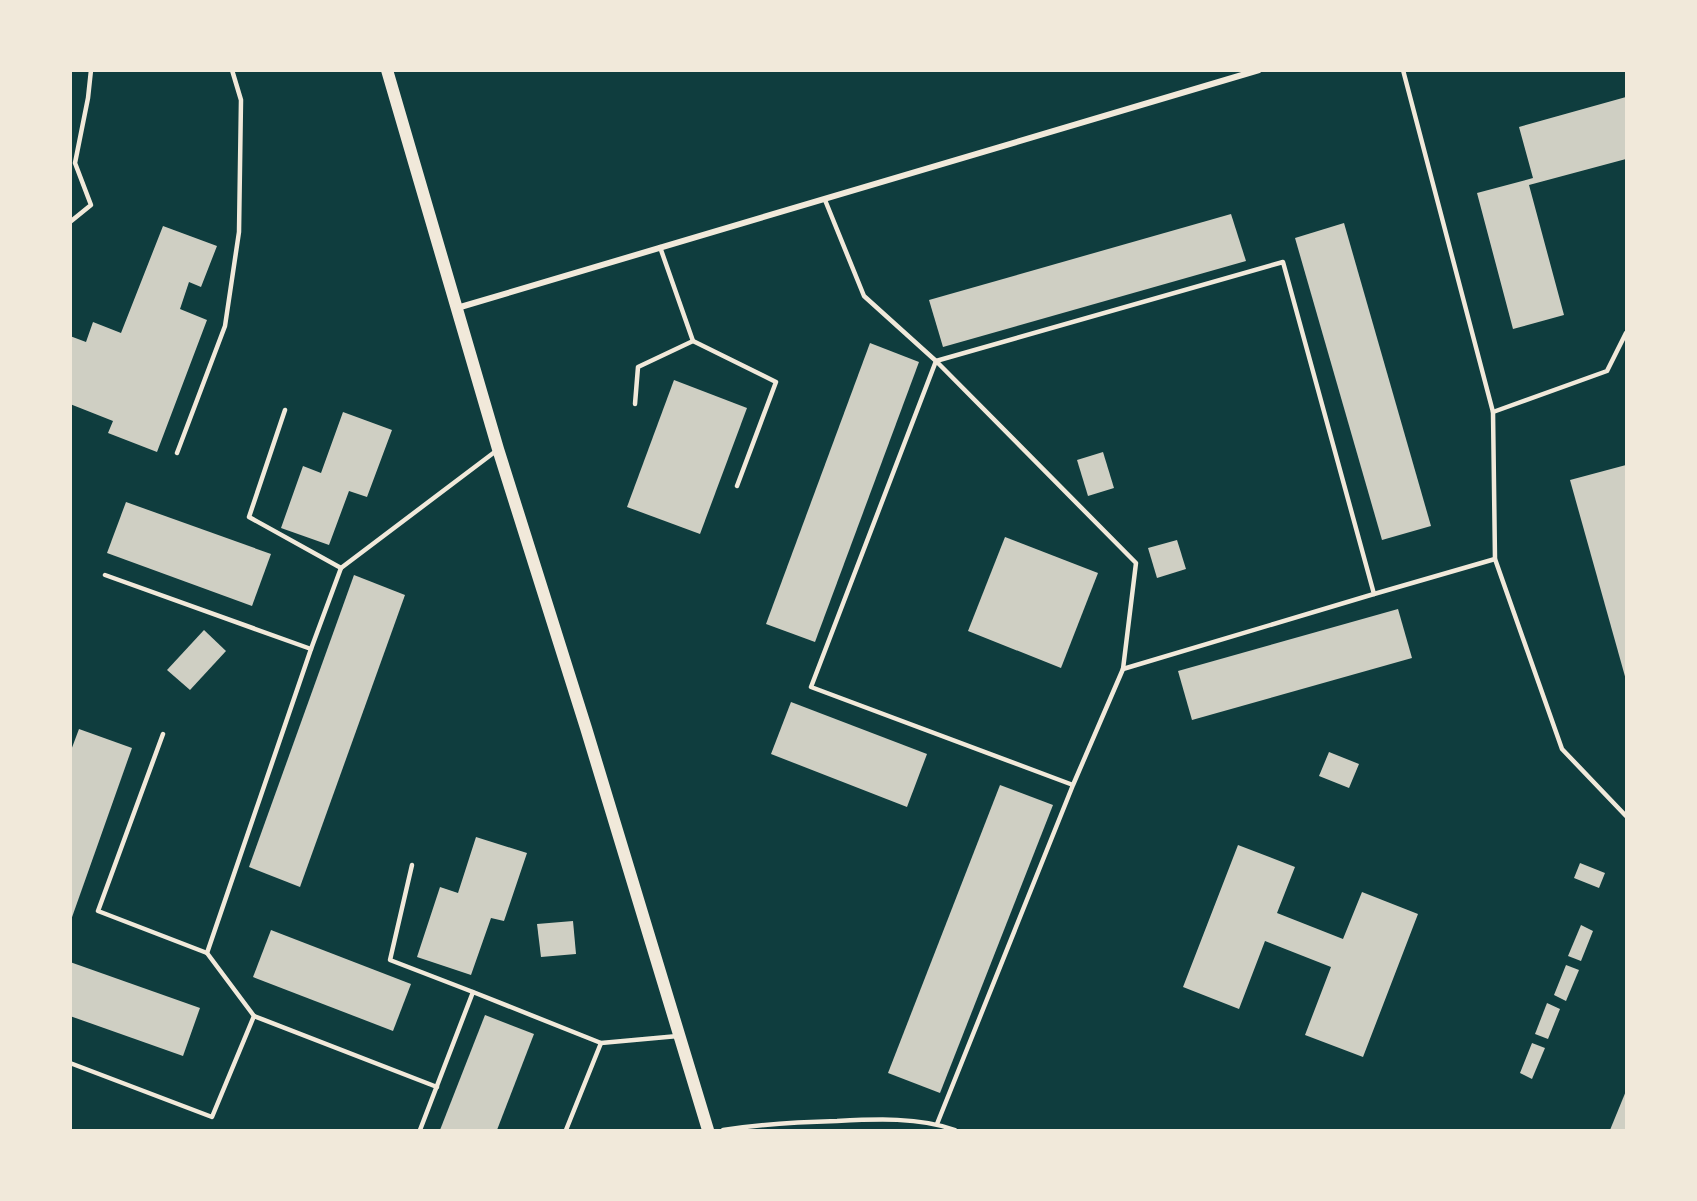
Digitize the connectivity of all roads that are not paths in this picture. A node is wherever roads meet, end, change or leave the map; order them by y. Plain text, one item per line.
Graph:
1 (91, 70) edge
2 (232, 70) edge
3 (387, 70) edge
4 (1259, 70) edge
5 (1403, 70) edge
6 (825, 200) junction
7 (70, 222) edge
8 (660, 247) junction
9 (457, 308) junction
10 (1626, 333) edge
11 (693, 341) junction
12 (936, 361) junction
13 (634, 404) dead end
14 (285, 410) dead end
15 (1493, 412) junction
16 (498, 449) junction
17 (177, 453) dead end
18 (737, 486) dead end
19 (1495, 559) junction
20 (341, 568) junction
21 (105, 575) dead end
22 (1374, 594) junction
23 (311, 649) junction
24 (1123, 669) junction
25 (163, 734) dead end
26 (1073, 785) junction
27 (1626, 816) edge
28 (412, 865) dead end
29 (207, 952) junction
30 (474, 992) junction
31 (254, 1016) junction
32 (680, 1036) junction
33 (600, 1043) junction
34 (70, 1063) edge
35 (437, 1088) junction
36 (937, 1124) junction
37 (420, 1131) edge
38 (566, 1131) edge
39 (708, 1131) edge
40 (723, 1131) edge
41 (955, 1131) edge

1 - 7 lane
2 - 17 lane
3 - 9 main road
4 - 6 street
5 - 15 lane
6 - 8 street
6 - 12 lane
8 - 9 street
8 - 11 lane
9 - 16 main road
10 - 15 lane
11 - 13 lane
11 - 18 lane
12 - 22 lane
12 - 24 lane
12 - 26 lane
14 - 20 lane
15 - 19 lane
16 - 20 lane
16 - 32 main road
19 - 22 lane
19 - 27 lane
20 - 23 lane
21 - 23 lane
22 - 24 lane
23 - 29 lane
24 - 26 lane
25 - 29 lane
26 - 36 lane
28 - 30 lane
29 - 31 lane
30 - 33 lane
30 - 35 lane
31 - 34 lane
31 - 35 lane
32 - 33 lane
32 - 39 main road
33 - 38 lane
35 - 37 lane
36 - 40 lane
36 - 41 lane

